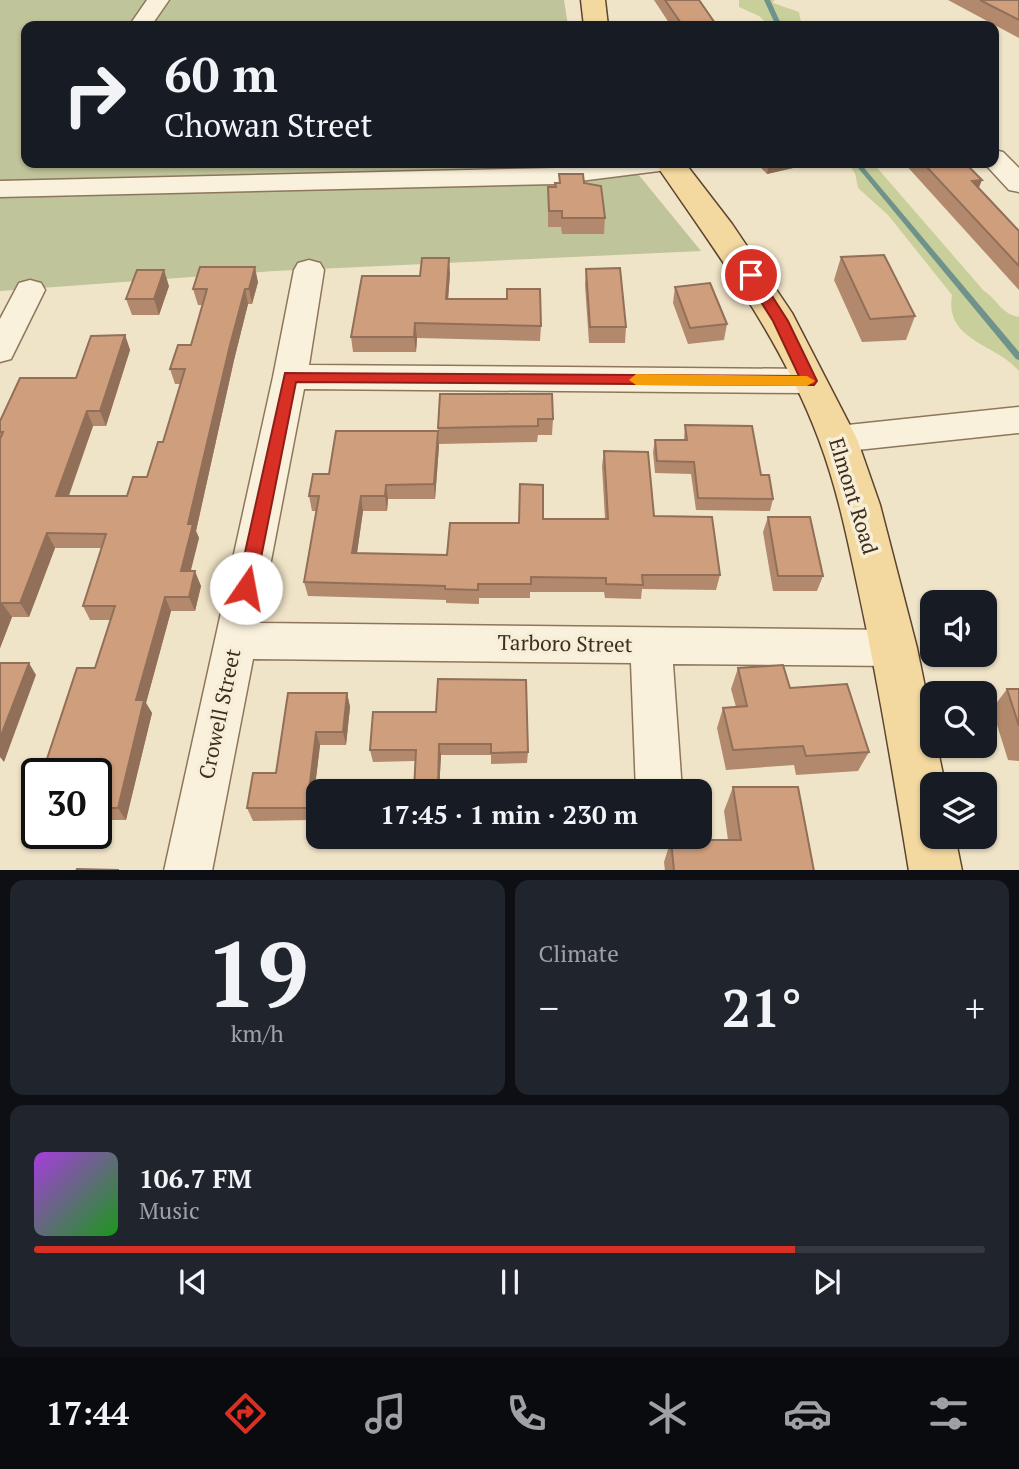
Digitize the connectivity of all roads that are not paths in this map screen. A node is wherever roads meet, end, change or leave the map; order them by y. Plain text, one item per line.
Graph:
1 (158, 0) edge
2 (593, 0) edge
3 (143, 21) edge
4 (595, 21) edge
5 (1019, 147) edge
6 (999, 149) edge
7 (999, 163) edge
8 (619, 168) edge
9 (674, 168) edge
10 (1019, 184) edge
11 (0, 189) edge
12 (309, 270) dead end
13 (30, 290) dead end
14 (0, 351) edge
15 (290, 377) junction
16 (809, 381) junction
17 (1019, 420) edge
18 (838, 439) junction
19 (235, 641) junction
20 (651, 645) junction
21 (894, 648) junction
22 (658, 779) edge
23 (188, 870) edge
24 (936, 870) edge

1 - 3 street
2 - 4 main road
5 - 6 street
7 - 10 street
8 - 11 street
9 - 16 main road, Elmont Road
12 - 15 street, Crowell Street
13 - 14 street
15 - 16 street
15 - 19 street, Crowell Street
16 - 18 main road, Elmont Road
17 - 18 street
18 - 21 main road, Elmont Road
19 - 20 street, Tarboro Street
19 - 23 street, Crowell Street
20 - 21 street, Tarboro Street
20 - 22 street
21 - 24 main road, Elmont Road

